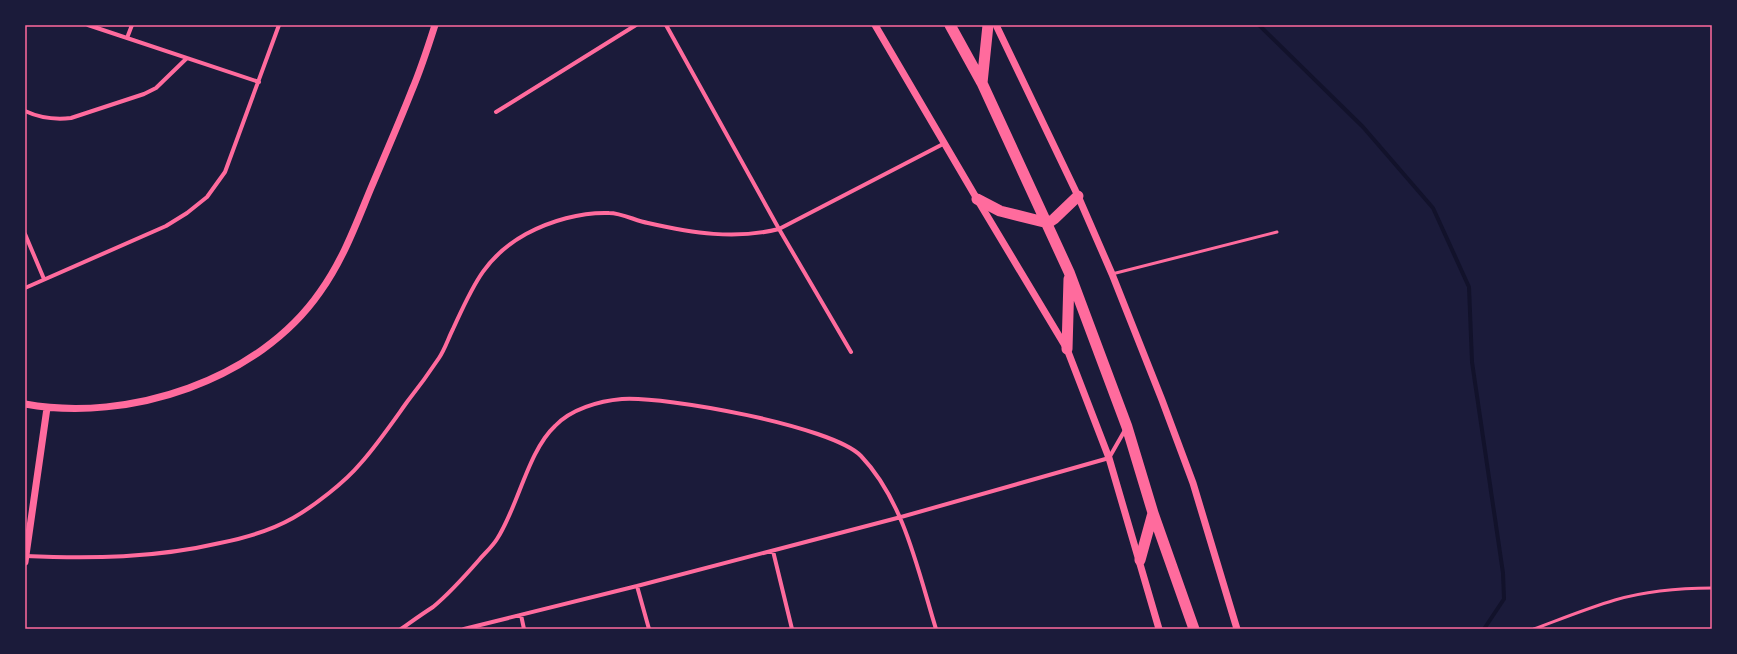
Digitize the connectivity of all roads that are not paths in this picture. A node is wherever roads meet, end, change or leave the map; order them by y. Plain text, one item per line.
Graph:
1 (88, 25) edge
2 (132, 25) edge
3 (279, 25) edge
4 (435, 25) edge
5 (636, 25) edge
6 (666, 25) edge
7 (875, 25) edge
8 (950, 25) edge
9 (988, 25) edge
10 (996, 25) edge
11 (127, 38) junction
12 (187, 58) junction
13 (259, 82) junction
14 (982, 83) junction
15 (25, 111) edge
16 (496, 112) dead end
17 (945, 142) junction
18 (1078, 196) junction
19 (977, 199) junction
20 (1048, 223) junction
21 (779, 229) junction
22 (1277, 232) dead end
23 (25, 234) edge
24 (1070, 272) junction
25 (1112, 274) junction
26 (44, 279) junction
27 (25, 288) edge
28 (1067, 349) junction
29 (851, 352) dead end
30 (25, 404) edge
31 (47, 408) junction
32 (1127, 427) junction
33 (1109, 458) junction
34 (1154, 513) junction
35 (901, 517) junction
36 (773, 551) junction
37 (25, 558) edge
38 (1140, 560) junction
39 (637, 586) junction
40 (1712, 588) edge
41 (521, 615) junction
42 (401, 629) edge
43 (464, 629) edge
44 (524, 629) edge
45 (649, 629) edge
46 (792, 629) edge
47 (936, 629) edge
48 (1159, 629) edge
49 (1194, 629) edge
50 (1237, 629) edge
51 (1534, 629) edge

1 - 11 street
2 - 11 street
3 - 13 street
4 - 31 street
5 - 16 street
6 - 21 street
7 - 17 street
8 - 14 highway
9 - 14 highway
10 - 18 street
11 - 12 street
12 - 13 street
12 - 15 street
13 - 26 street
14 - 20 highway
17 - 19 street
17 - 21 street
18 - 20 highway
18 - 25 street
19 - 20 highway
19 - 28 street
20 - 24 highway
21 - 29 street
21 - 37 street
22 - 25 lane
23 - 26 street
24 - 28 highway
24 - 32 highway
25 - 50 street
26 - 27 street
28 - 33 street
30 - 31 street
31 - 37 street
32 - 33 street
32 - 34 highway
33 - 35 street
33 - 38 street
34 - 38 highway
34 - 49 highway
35 - 36 street
35 - 42 street
35 - 47 street
36 - 39 street
36 - 46 street
38 - 48 street
39 - 41 street
39 - 45 street
40 - 51 lane
41 - 43 street
41 - 44 street

